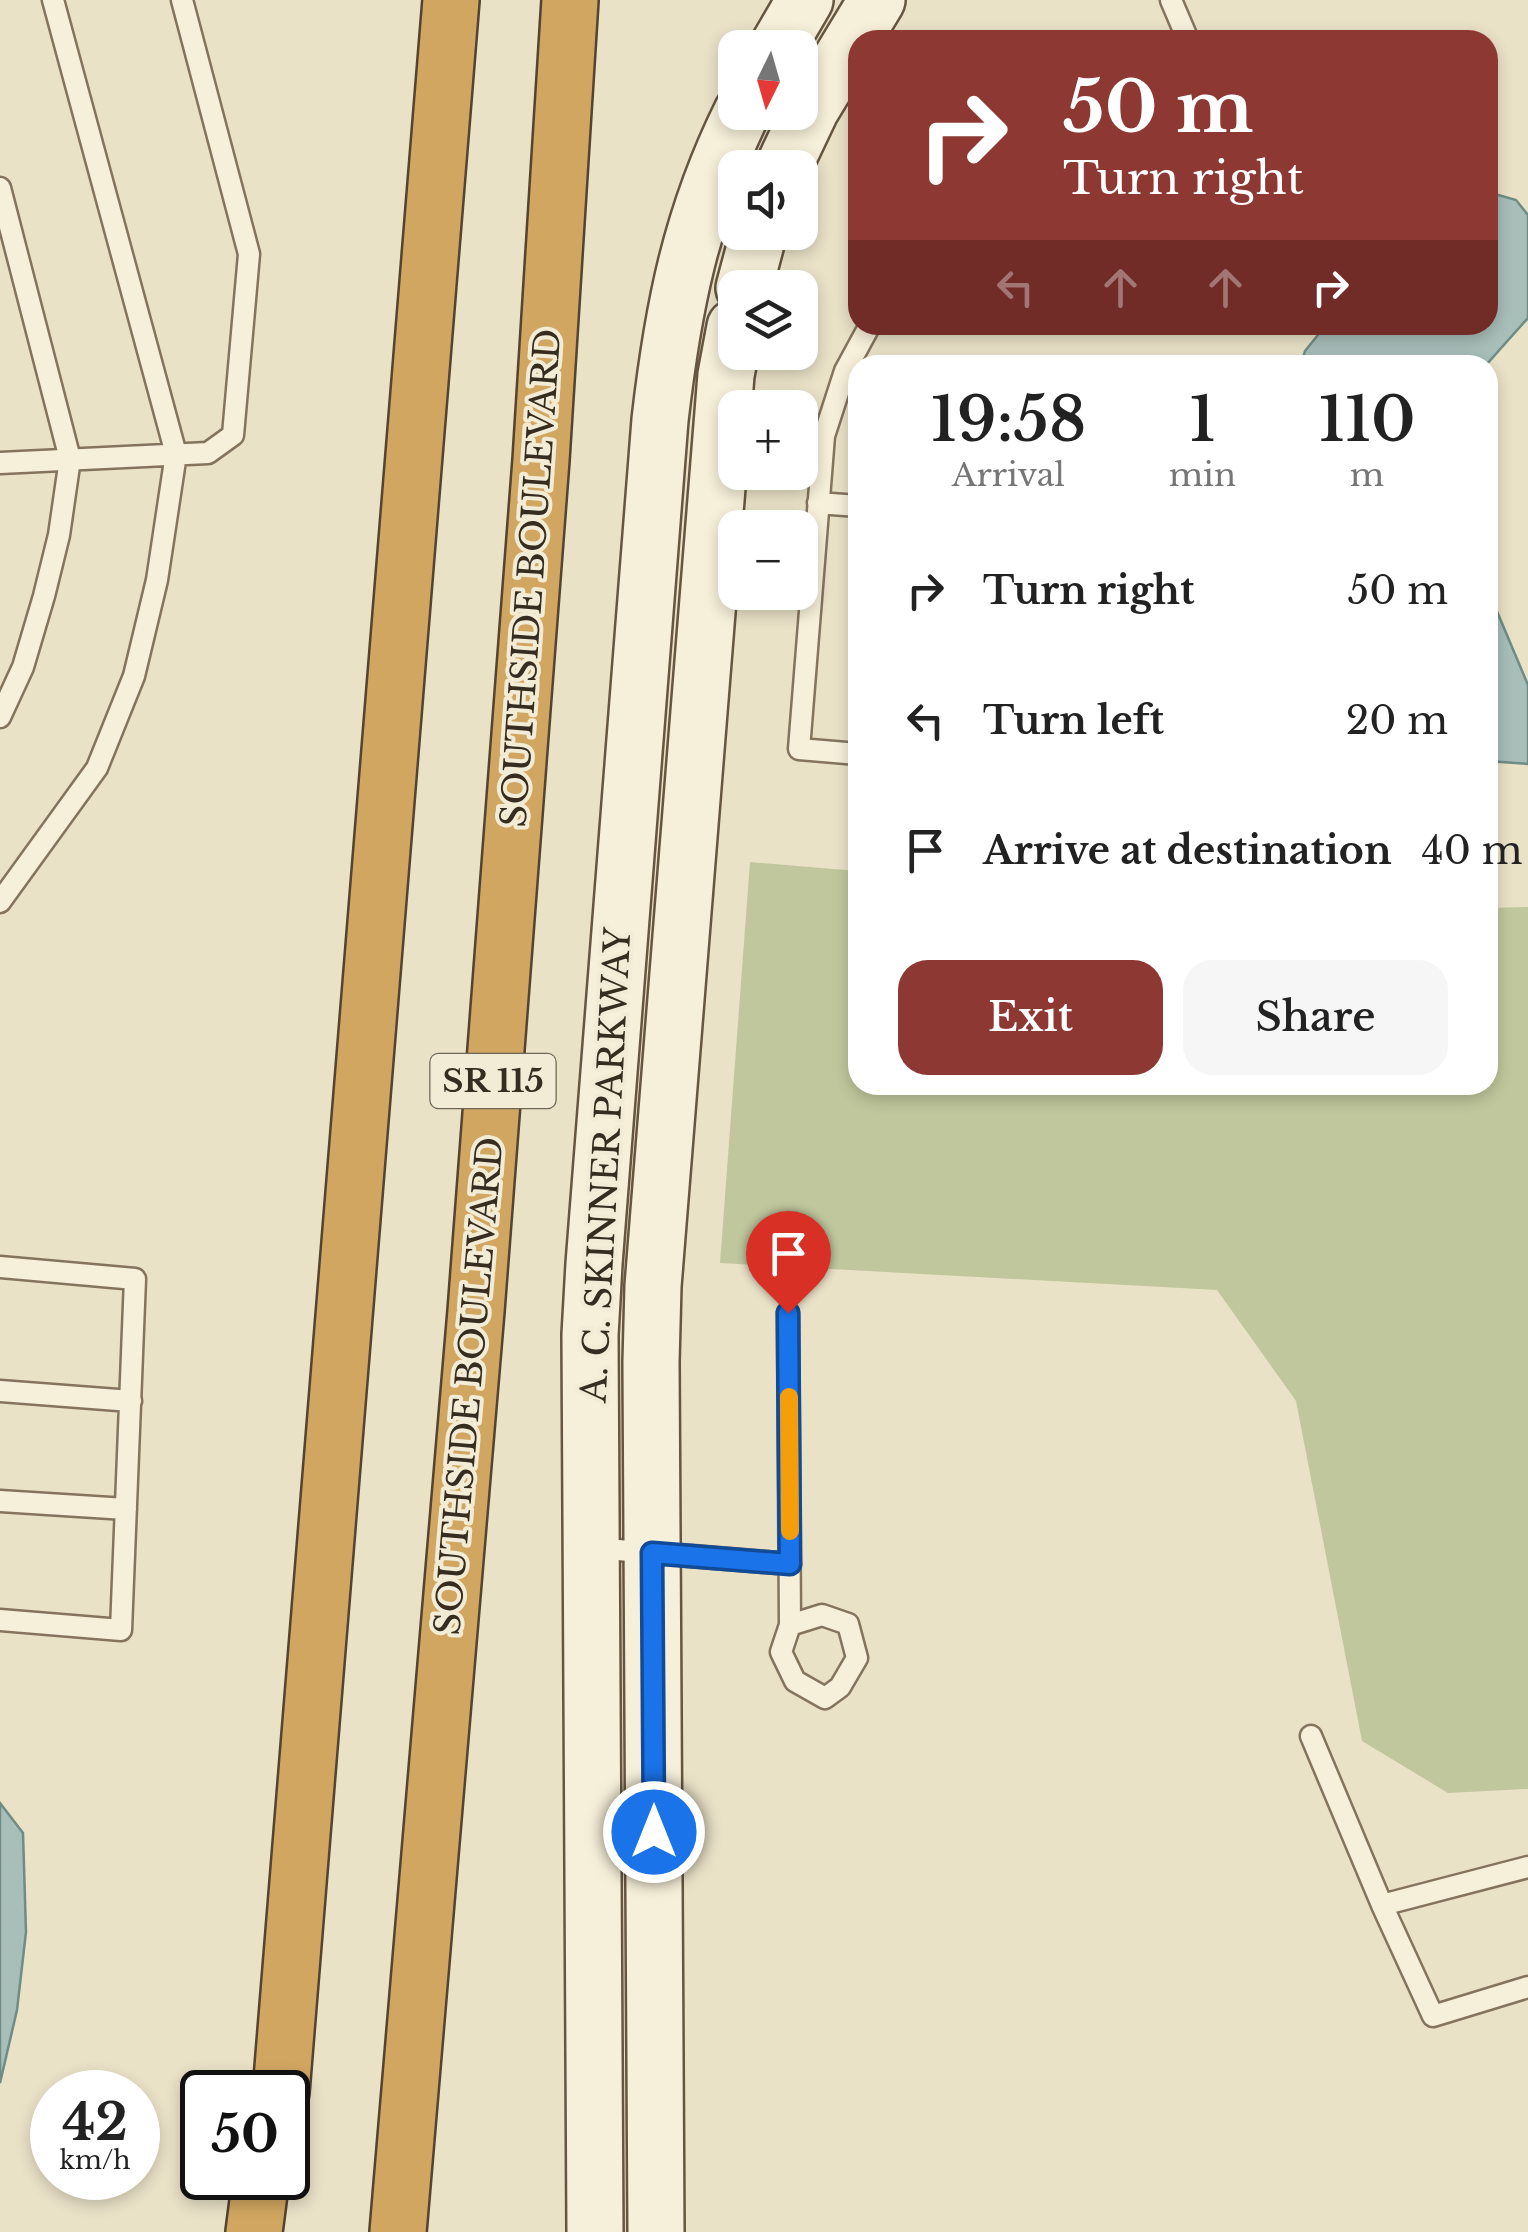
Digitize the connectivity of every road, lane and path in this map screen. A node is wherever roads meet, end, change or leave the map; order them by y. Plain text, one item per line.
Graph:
1 (53, 0) edge
2 (182, 0) edge
3 (450, 0) edge
4 (570, 0) edge
5 (805, 0) edge
6 (878, 0) edge
7 (1171, 0) edge
8 (788, 30) edge
9 (859, 30) edge
10 (1186, 30) edge
11 (848, 48) edge
12 (734, 130) edge
13 (792, 150) edge
14 (0, 188) edge
15 (848, 365) edge
16 (727, 370) edge
17 (176, 454) junction
18 (70, 459) junction
19 (0, 462) edge
20 (818, 503) junction
21 (848, 505) edge
22 (0, 717) edge
23 (848, 753) edge
24 (0, 902) edge
25 (0, 1267) edge
26 (788, 1313) dead end
27 (0, 1391) edge
28 (130, 1401) junction
29 (0, 1501) edge
30 (126, 1510) junction
31 (591, 1548) junction
32 (652, 1553) junction
33 (790, 1564) junction
34 (0, 1620) edge
35 (790, 1624) dead end
36 (1311, 1736) dead end
37 (1528, 1867) edge
38 (1382, 1905) junction
39 (289, 1973) junction
40 (1528, 1988) edge
41 (276, 2070) edge
42 (282, 2070) edge
43 (406, 2160) junction
44 (258, 2200) edge
45 (273, 2200) edge
46 (254, 2232) edge
47 (272, 2232) edge
48 (398, 2232) edge
49 (407, 2232) edge
50 (595, 2232) edge
51 (656, 2232) edge

1 - 17 lane
2 - 17 lane
3 - 39 highway
4 - 43 highway, SOUTHSIDE BOULEVARD / SR 115
5 - 8 main road
6 - 9 main road
7 - 10 lane
11 - 13 main road
12 - 31 main road, A. C. SKINNER PARKWAY
14 - 18 lane
15 - 20 lane
16 - 32 main road, A. C. SKINNER PARKWAY
17 - 18 lane
17 - 24 lane
18 - 19 lane
18 - 22 lane
20 - 21 lane
20 - 23 lane
25 - 28 lane
26 - 33 lane
27 - 28 lane
28 - 30 lane
29 - 30 lane
30 - 34 lane
31 - 32 lane
31 - 50 main road, A. C. SKINNER PARKWAY
32 - 33 lane
32 - 51 main road, A. C. SKINNER PARKWAY
33 - 35 lane
36 - 38 lane
37 - 38 lane
38 - 40 lane
39 - 41 highway
39 - 42 highway
43 - 48 highway, SOUTHSIDE BOULEVARD / SR 115
43 - 49 highway
44 - 46 highway
45 - 47 highway

